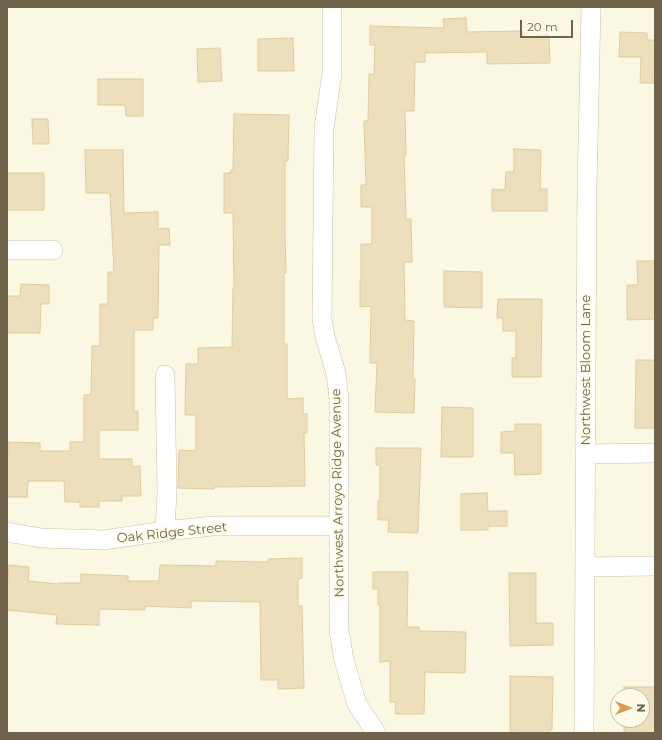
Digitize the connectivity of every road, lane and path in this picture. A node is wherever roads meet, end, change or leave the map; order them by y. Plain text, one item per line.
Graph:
1 (332, 7) edge
2 (591, 7) edge
3 (7, 250) edge
4 (53, 250) dead end
5 (165, 375) dead end
6 (655, 453) edge
7 (586, 454) junction
8 (338, 526) junction
9 (165, 531) junction
10 (7, 532) edge
11 (655, 566) edge
12 (585, 567) junction
13 (376, 733) edge
14 (584, 733) edge

1 - 8 street, Northwest Arroyo Ridge Avenue
2 - 7 street, Northwest Bloom Lane
3 - 4 street
5 - 9 street
6 - 7 street
7 - 12 street, Northwest Bloom Lane
8 - 9 street, Oak Ridge Street
8 - 13 street, Northwest Arroyo Ridge Avenue
9 - 10 street, Oak Ridge Street
11 - 12 street
12 - 14 street, Northwest Bloom Lane

